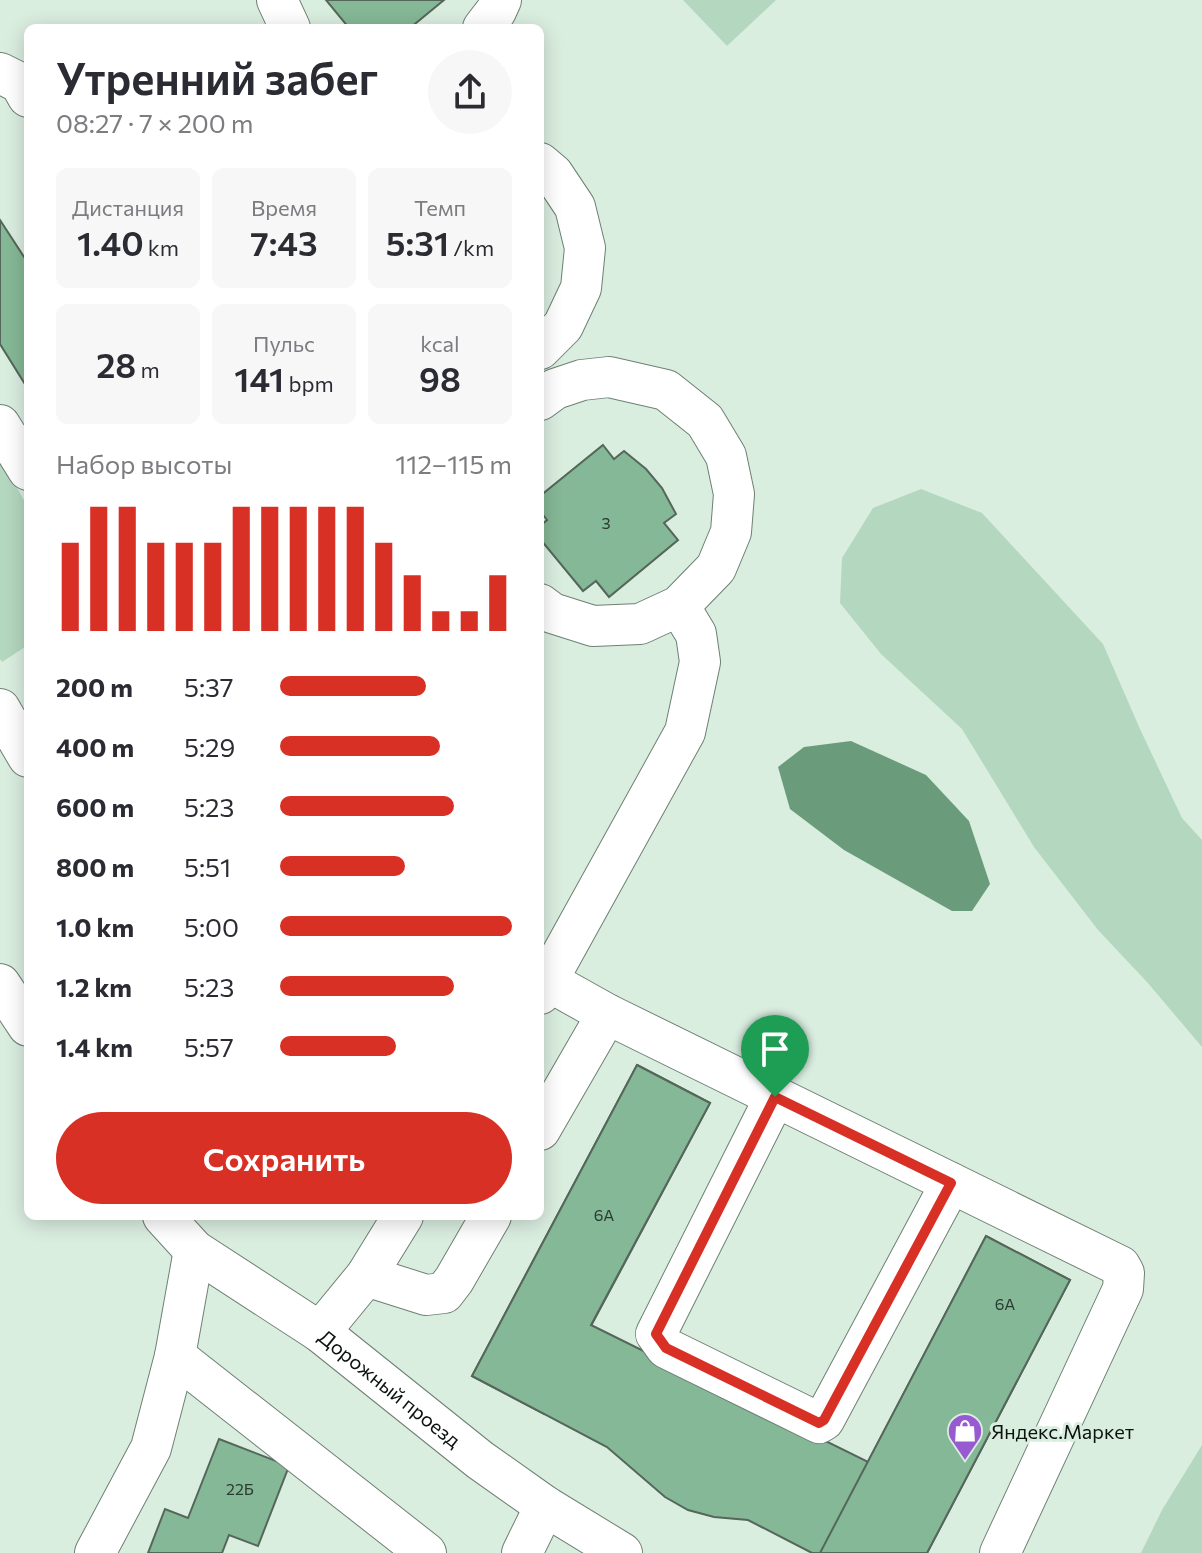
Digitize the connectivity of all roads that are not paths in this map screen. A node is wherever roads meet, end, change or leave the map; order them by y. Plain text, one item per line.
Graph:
1 (277, 0) edge
2 (501, 0) edge
3 (288, 24) edge
4 (486, 24) edge
5 (0, 73) edge
6 (24, 90) edge
7 (544, 166) edge
8 (544, 345) edge
9 (545, 385) edge
10 (0, 425) edge
11 (24, 464) edge
12 (679, 606) junction
13 (544, 607) edge
14 (544, 979) edge
15 (544, 982) edge
16 (0, 984) edge
17 (607, 1014) junction
18 (24, 1020) edge
19 (775, 1097) junction
20 (544, 1123) edge
21 (951, 1183) junction
22 (167, 1220) edge
23 (401, 1220) edge
24 (489, 1220) edge
25 (194, 1250) junction
26 (366, 1276) junction
27 (320, 1332) junction
28 (175, 1356) junction
29 (545, 1506) junction
30 (95, 1553) edge
31 (426, 1553) edge
32 (522, 1553) edge
33 (622, 1553) edge
34 (1000, 1553) edge

1 - 3 street
2 - 4 street
5 - 6 street
7 - 8 street
9 - 12 street
10 - 11 street
12 - 13 street
12 - 14 street
15 - 17 street
16 - 18 street
17 - 19 street
17 - 20 street
19 - 21 street
19 - 21 street
21 - 34 street
22 - 25 street, Дорожный проезд
23 - 26 street
24 - 26 street
25 - 27 street, Дорожный проезд
25 - 28 street
26 - 27 street
27 - 29 street, Дорожный проезд
28 - 30 street
28 - 31 street
29 - 32 street
29 - 33 street, Дорожный проезд

